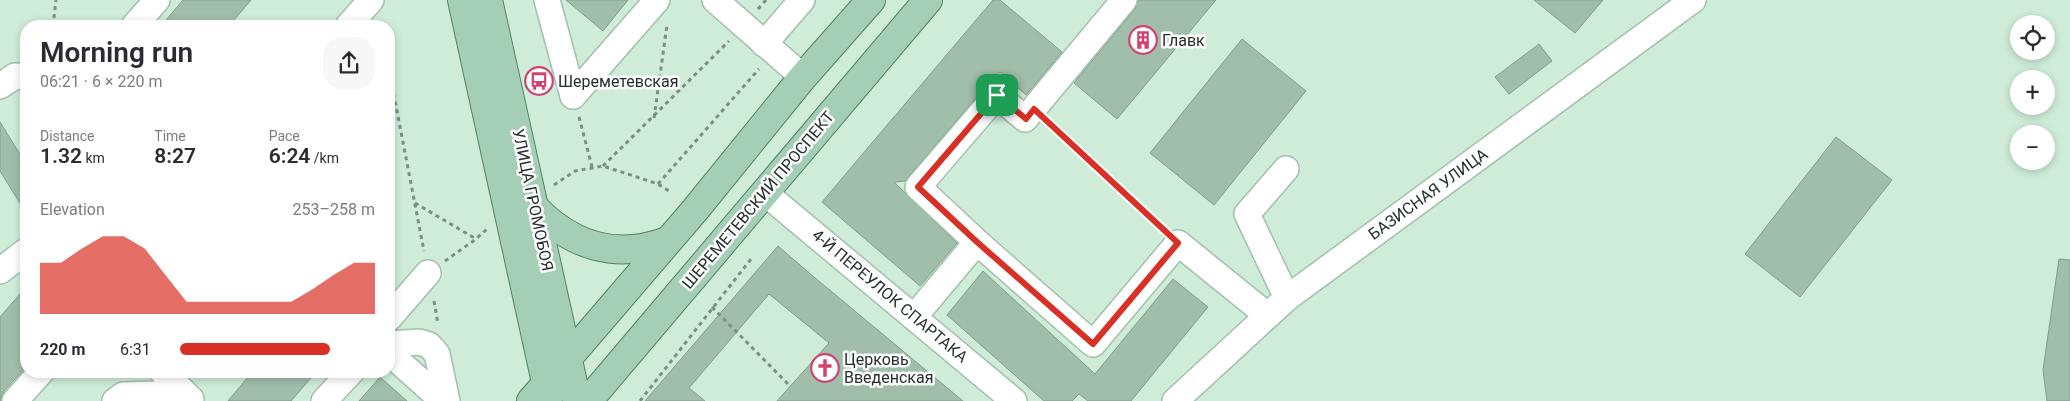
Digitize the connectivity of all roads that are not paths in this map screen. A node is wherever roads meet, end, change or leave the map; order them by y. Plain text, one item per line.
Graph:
1 (157, 0) edge
2 (371, 0) edge
3 (462, 0) edge
4 (488, 0) edge
5 (547, 0) edge
6 (715, 0) edge
7 (802, 0) edge
8 (871, 0) edge
9 (928, 0) edge
10 (1124, 0) edge
11 (1678, 4) edge
12 (662, 10) edge
13 (139, 20) edge
14 (353, 20) edge
15 (769, 48) junction
16 (20, 76) edge
17 (803, 77) junction
18 (0, 86) edge
19 (1286, 169) dead end
20 (765, 192) junction
21 (534, 207) junction
22 (667, 241) junction
23 (977, 242) junction
24 (20, 256) edge
25 (0, 271) edge
26 (428, 273) road end
27 (1287, 298) junction
28 (395, 311) edge
29 (1267, 315) junction
30 (914, 317) junction
31 (395, 344) edge
32 (568, 357) junction
33 (395, 359) edge
34 (36, 378) edge
35 (169, 378) edge
36 (336, 378) edge
37 (345, 378) edge
38 (359, 378) edge
39 (542, 395) edge
40 (188, 396) edge
41 (15, 401) edge
42 (115, 401) edge
43 (316, 401) edge
44 (324, 401) edge
45 (339, 401) edge
46 (445, 401) edge
47 (577, 401) edge
48 (588, 401) edge
49 (1014, 401) edge
50 (1175, 401) edge

1 - 13 street
2 - 14 street
3 - 39 main road, УЛИЦА ГРОМОБОЯ
4 - 21 main road, УЛИЦА ГРОМОБОЯ
5 - 12 street
6 - 15 street
7 - 15 street
8 - 17 main road
9 - 20 main road, ШЕРЕМЕТЕВСКИЙ ПРОСПЕКТ
10 - 23 street
11 - 27 street, БАЗИСНАЯ УЛИЦА
15 - 17 street
16 - 18 street
17 - 22 main road
19 - 27 street
20 - 30 street, 4-Й ПЕРЕУЛОК СПАРТАКА
20 - 48 main road, ШЕРЕМЕТЕВСКИЙ ПРОСПЕКТ
21 - 22 main road
21 - 32 main road, УЛИЦА ГРОМОБОЯ
22 - 32 main road
23 - 29 street
23 - 30 street
24 - 25 street
26 - 28 street
27 - 29 street, БАЗИСНАЯ УЛИЦА
29 - 50 street, БАЗИСНАЯ УЛИЦА
30 - 49 street, 4-Й ПЕРЕУЛОК СПАРТАКА
31 - 46 street
32 - 39 main road
32 - 47 main road, УЛИЦА ГРОМОБОЯ
33 - 46 street
34 - 41 street
35 - 40 street
36 - 43 street
37 - 44 street
38 - 45 street
40 - 42 street

